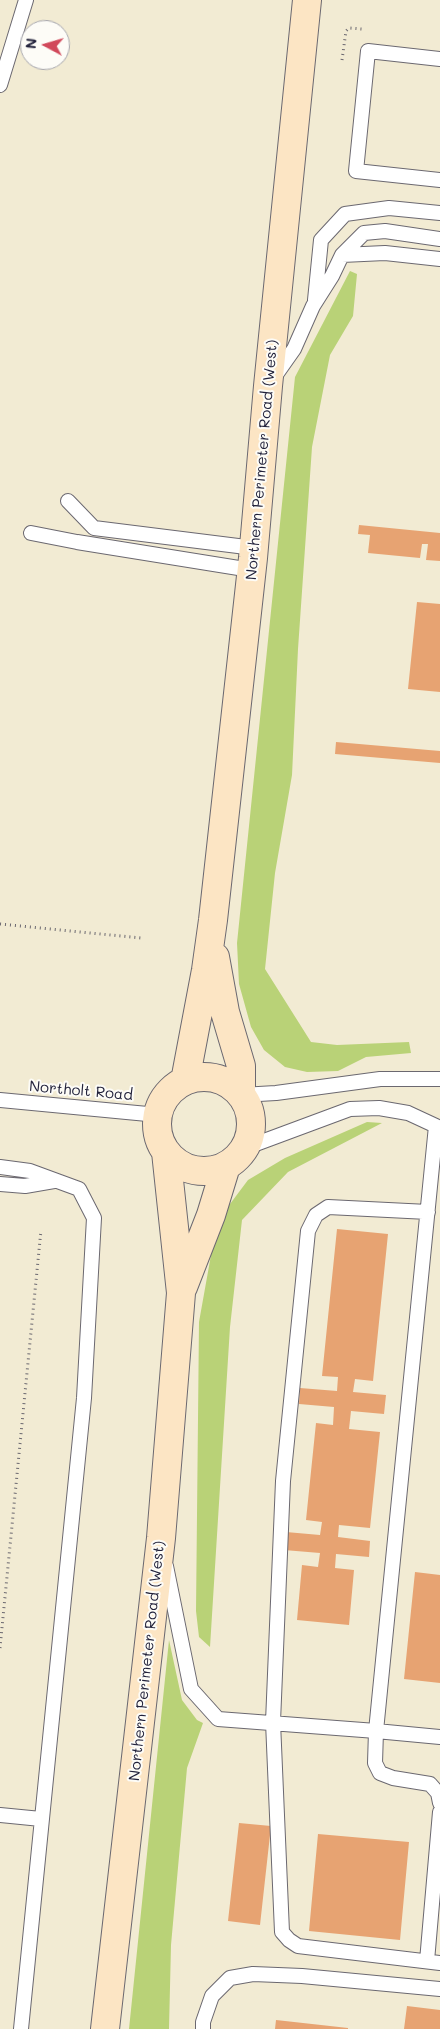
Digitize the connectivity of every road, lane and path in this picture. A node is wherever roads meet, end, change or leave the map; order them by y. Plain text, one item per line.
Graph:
1 (26, 0) edge
2 (309, 2) edge
3 (440, 59) edge
4 (0, 85) edge
5 (440, 180) edge
6 (440, 213) edge
7 (440, 239) edge
8 (342, 255) junction
9 (440, 259) edge
10 (315, 303) junction
11 (268, 386) junction
12 (68, 501) dead end
13 (30, 532) dead end
14 (253, 559) junction
15 (213, 920) junction
16 (0, 924) edge
17 (142, 938) dead end
18 (440, 1079) edge
19 (185, 1081) junction
20 (241, 1095) junction
21 (0, 1100) edge
22 (158, 1115) junction
23 (166, 1152) junction
24 (236, 1157) junction
25 (0, 1167) edge
26 (55, 1181) junction
27 (0, 1184) edge
28 (428, 1212) junction
29 (41, 1230) dead end
30 (181, 1293) junction
31 (161, 1538) junction
32 (0, 1648) edge
33 (273, 1722) junction
34 (376, 1731) junction
35 (440, 1737) edge
36 (440, 1803) edge
37 (440, 1812) edge
38 (0, 1815) edge
39 (41, 1819) junction
40 (433, 1962) edge
41 (440, 1989) edge
42 (21, 2029) edge
43 (105, 2029) edge
44 (203, 2029) edge

1 - 4 lane
2 - 11 street, Northern Perimeter Road (West)
3 - 5 lane
6 - 10 lane
7 - 8 lane
8 - 9 lane
8 - 10 lane
10 - 11 lane
11 - 14 street, Northern Perimeter Road (West)
12 - 14 lane
13 - 14 lane
14 - 15 street, Northern Perimeter Road (West)
15 - 19 street, Northern Perimeter Road (West)
15 - 20 street, Northern Perimeter Road (West)
16 - 17 path
18 - 20 lane
19 - 20 street
19 - 22 street
20 - 24 street
21 - 22 lane, Northolt Road
22 - 23 street
23 - 24 street
23 - 30 street, Northern Perimeter Road (West)
24 - 28 lane
24 - 30 street, Northern Perimeter Road (West)
25 - 26 lane
26 - 27 lane
26 - 39 lane
28 - 33 lane
28 - 34 lane
29 - 32 path
30 - 31 street, Northern Perimeter Road (West)
31 - 33 lane
31 - 43 street, Northern Perimeter Road (West)
33 - 34 lane
33 - 40 lane
34 - 35 lane
34 - 36 lane
37 - 40 lane
38 - 39 lane
39 - 42 lane
41 - 44 lane

